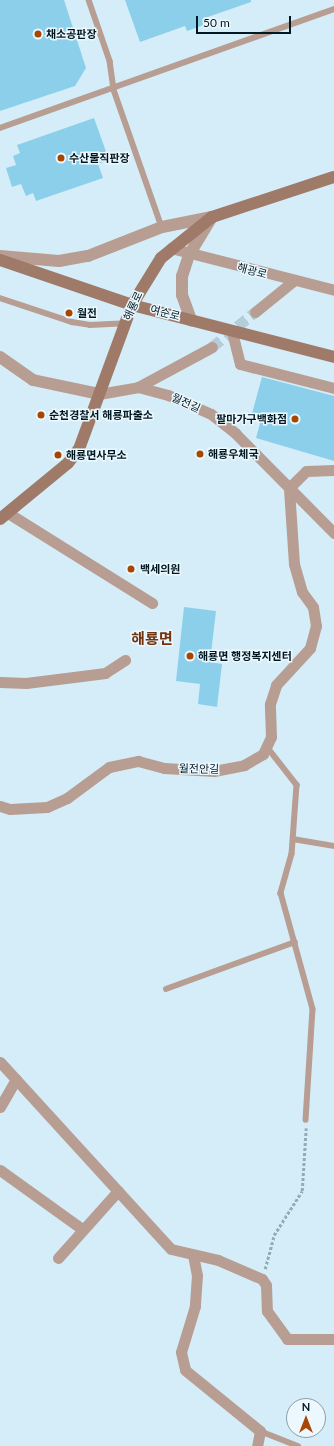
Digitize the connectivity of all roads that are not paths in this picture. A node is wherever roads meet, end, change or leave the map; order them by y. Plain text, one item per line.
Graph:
1 (89, 0) edge
2 (334, 9) edge
3 (114, 90) junction
4 (0, 128) edge
5 (334, 177) edge
6 (212, 217) junction
7 (162, 227) junction
8 (171, 248) junction
9 (189, 255) junction
10 (0, 256) edge
11 (0, 260) edge
12 (292, 282) junction
13 (334, 290) edge
14 (0, 298) edge
15 (132, 305) junction
16 (255, 312) tunnel mouth
17 (191, 320) junction
18 (125, 323) junction
19 (232, 332) junction
20 (212, 347) tunnel mouth
21 (0, 357) edge
22 (334, 357) edge
23 (138, 388) junction
24 (334, 388) edge
25 (99, 394) junction
26 (334, 470) edge
27 (289, 488) junction
28 (4, 516) edge
29 (334, 533) edge
30 (152, 603) dead end
31 (125, 660) dead end
32 (0, 682) edge
33 (268, 748) junction
34 (0, 806) edge
35 (293, 840) junction
36 (334, 846) edge
37 (295, 942) junction
38 (166, 989) dead end
39 (0, 1062) edge
40 (16, 1080) junction
41 (0, 1106) edge
42 (306, 1120) road end
43 (0, 1170) edge
44 (118, 1191) junction
45 (82, 1229) junction
46 (193, 1255) junction
47 (58, 1258) dead end
48 (334, 1339) edge
49 (260, 1431) junction
50 (257, 1446) edge
51 (298, 1446) edge

1 - 3 lane
2 - 3 lane
3 - 4 lane
3 - 7 lane
5 - 6 main road, 해룡로
6 - 7 street
6 - 8 main road, 해룡로
6 - 9 street
7 - 10 street
8 - 9 street, 해광로
8 - 15 main road, 해룡로
9 - 12 street, 해광로
9 - 17 street
11 - 15 main road, 여순로
12 - 13 street, 해광로
12 - 16 street
14 - 18 lane
15 - 17 main road, 여순로
15 - 18 main road, 해룡로
17 - 19 main road, 여순로
18 - 25 main road, 해룡로
19 - 22 main road, 여순로
19 - 24 street
20 - 23 street
21 - 25 street, 월전길
23 - 25 street, 월전길
23 - 27 street, 월전길
25 - 28 main road, 해룡로
26 - 27 street
27 - 29 street, 월전길
27 - 33 street
28 - 30 street, 해룡로
31 - 32 street
33 - 34 street, 월전안길
33 - 35 lane
35 - 36 lane
35 - 37 lane
37 - 38 lane
37 - 42 lane
39 - 40 street
40 - 41 street
40 - 44 street
43 - 45 street
44 - 45 street
44 - 46 street
45 - 47 street
46 - 48 street
46 - 49 street
49 - 50 street
49 - 51 lane

